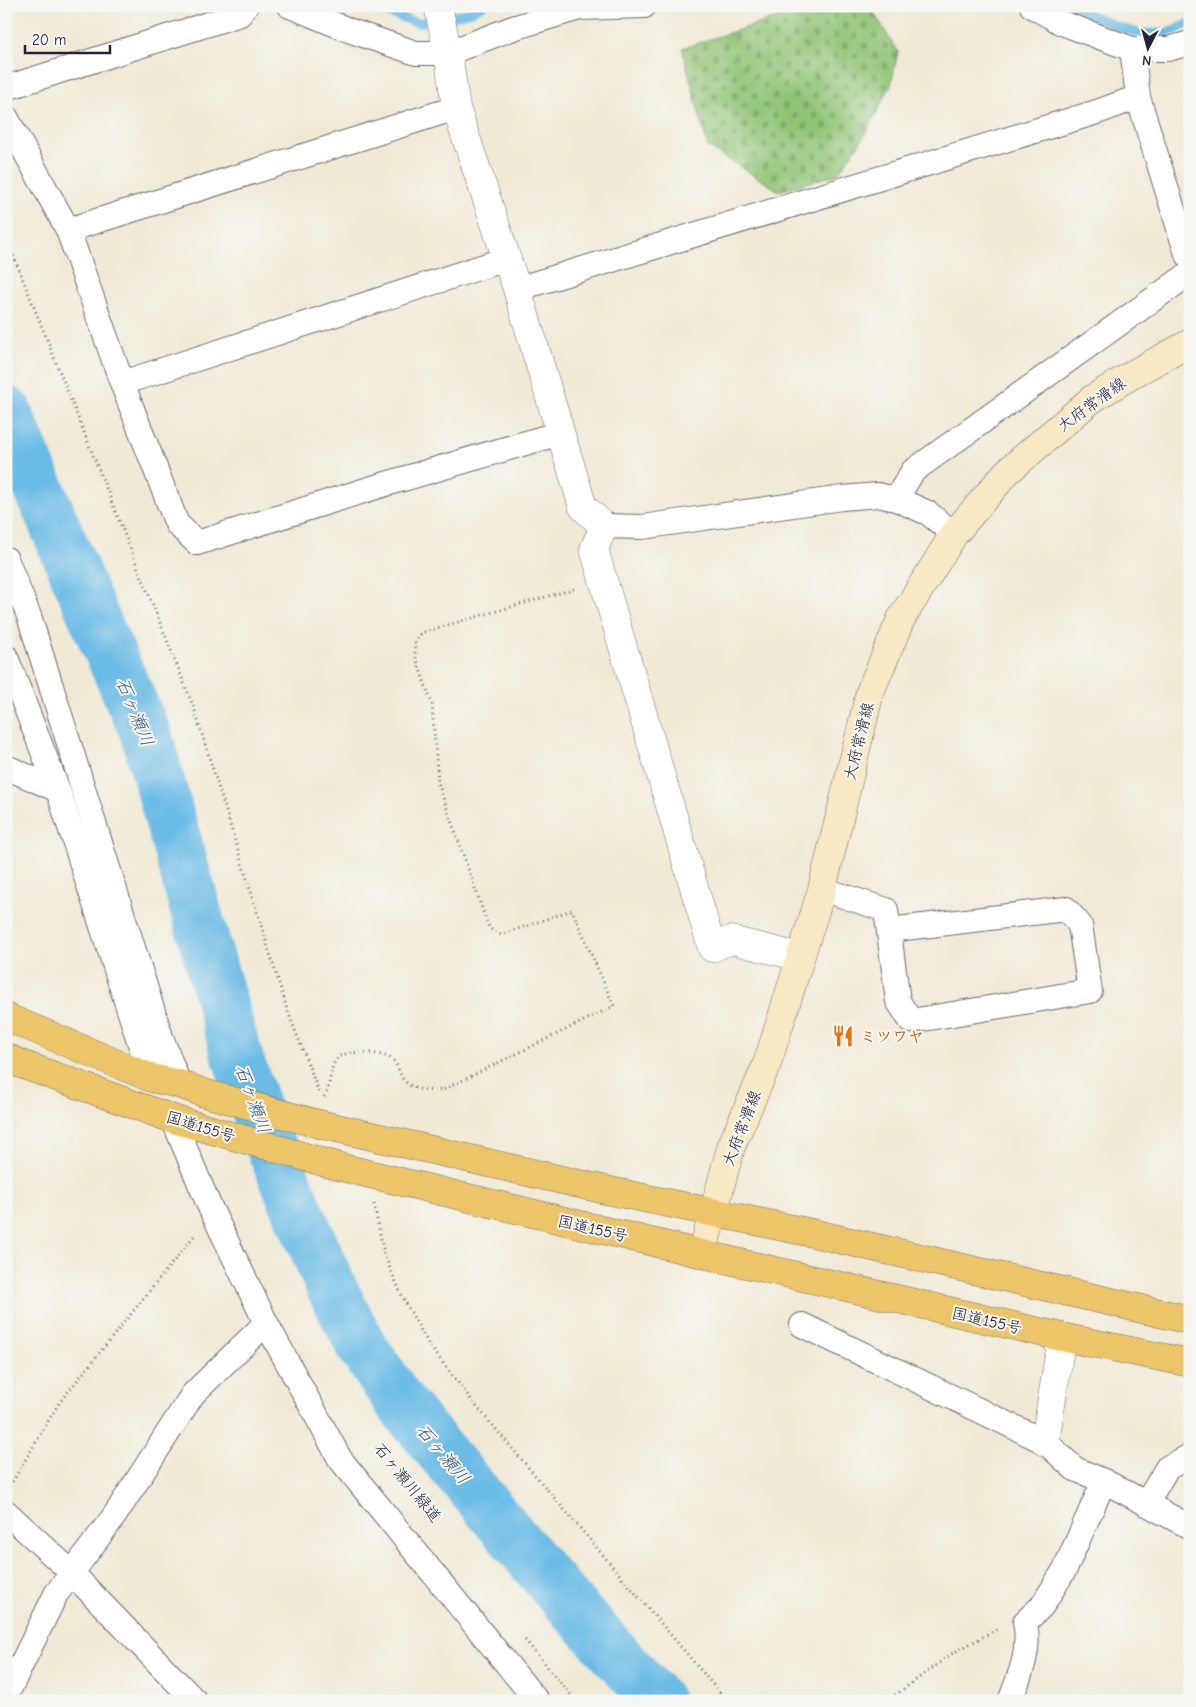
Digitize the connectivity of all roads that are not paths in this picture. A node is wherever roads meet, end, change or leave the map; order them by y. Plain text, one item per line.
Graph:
1 (246, 6) edge
2 (290, 6) edge
3 (438, 6) edge
4 (644, 6) edge
5 (1032, 6) edge
6 (1190, 43) edge
7 (446, 45) junction
8 (1132, 50) junction
9 (6, 88) edge
10 (1138, 97) junction
11 (456, 108) junction
12 (6, 117) edge
13 (68, 230) junction
14 (1190, 258) edge
15 (506, 259) junction
16 (1190, 273) edge
17 (517, 289) junction
18 (1190, 343) edge
19 (122, 383) junction
20 (560, 432) junction
21 (896, 499) junction
22 (604, 526) junction
23 (954, 534) junction
24 (6, 558) edge
25 (6, 657) edge
26 (6, 767) edge
27 (58, 790) junction
28 (822, 888) junction
29 (889, 930) junction
30 (800, 958) junction
31 (6, 1018) edge
32 (6, 1057) edge
33 (151, 1078) junction
34 (179, 1084) junction
35 (173, 1119) junction
36 (714, 1213) junction
37 (702, 1254) junction
38 (1190, 1320) edge
39 (266, 1323) junction
40 (802, 1325) dead end
41 (1062, 1337) junction
42 (1190, 1363) edge
43 (1045, 1442) junction
44 (1190, 1456) edge
45 (1104, 1482) junction
46 (1146, 1504) junction
47 (6, 1512) edge
48 (1190, 1527) edge
49 (71, 1572) junction
50 (6, 1696) edge
51 (195, 1701) edge
52 (537, 1701) edge
53 (1010, 1701) edge

1 - 9 street
2 - 7 street
3 - 7 street
4 - 7 street
5 - 8 street
6 - 8 street
7 - 11 street
8 - 10 street
10 - 14 street
10 - 17 street
11 - 13 street
11 - 15 street
12 - 13 street
13 - 19 street
15 - 17 street
15 - 19 street
16 - 21 street
17 - 20 street
18 - 23 main road, 大府常滑線
19 - 20 street
20 - 22 street
21 - 22 street
21 - 23 street
22 - 30 street
23 - 28 main road, 大府常滑線
24 - 34 street
25 - 27 street
26 - 27 street
27 - 33 street
28 - 29 street
28 - 30 main road, 大府常滑線
29 - 29 street
30 - 36 main road, 大府常滑線
31 - 33 highway, 国道155号
32 - 35 highway, 国道155号
33 - 34 highway, 国道155号
34 - 36 highway, 国道155号
35 - 37 highway, 国道155号
35 - 39 street
36 - 37 main road, 大府常滑線
36 - 38 highway, 国道155号
37 - 41 highway, 国道155号
39 - 49 street
39 - 52 street
40 - 43 street
41 - 42 highway, 国道155号
41 - 43 street
43 - 45 street
44 - 46 street
45 - 46 street
45 - 53 street
46 - 48 street
47 - 49 street
49 - 50 street
49 - 51 street

